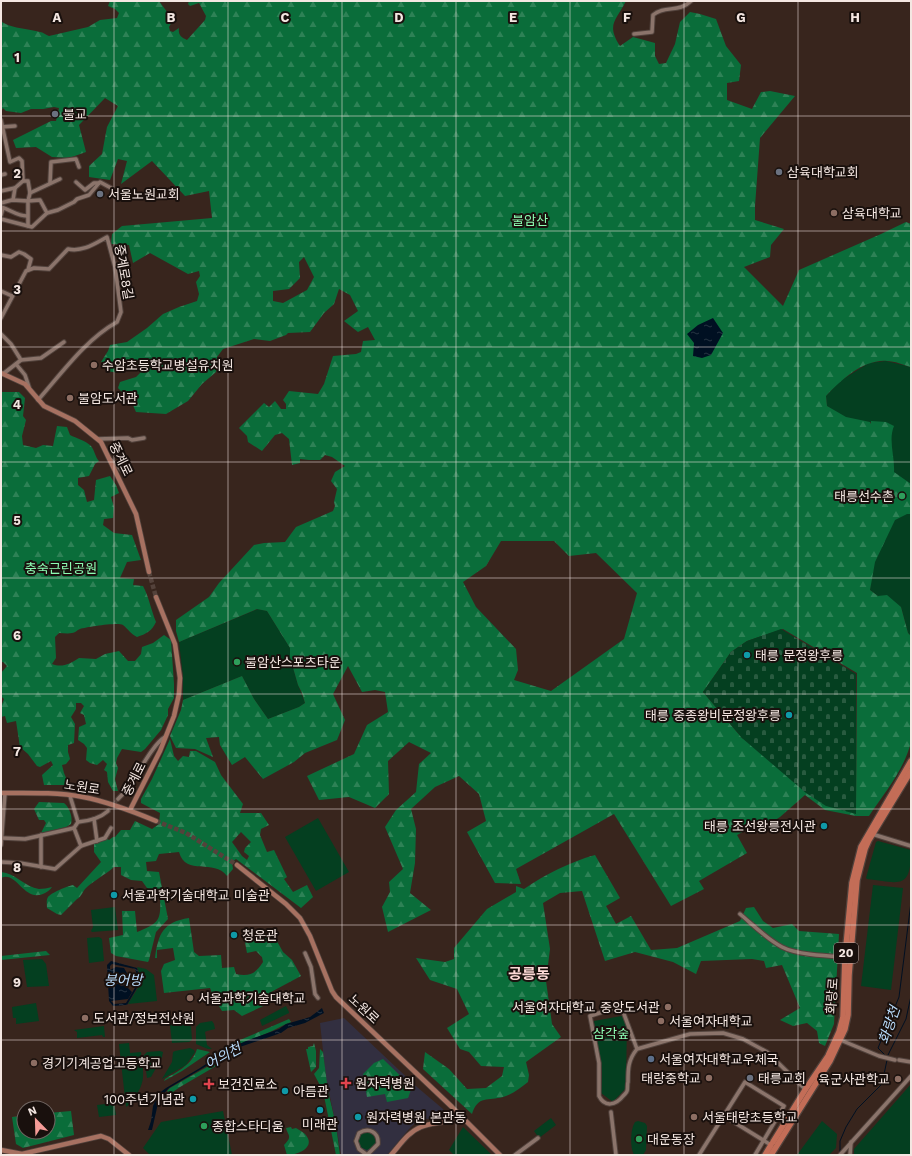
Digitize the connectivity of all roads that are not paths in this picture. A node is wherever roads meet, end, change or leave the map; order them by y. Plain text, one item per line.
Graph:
1 (691, 1) edge
2 (634, 34) dead end
3 (1, 120) edge
4 (15, 126) dead end
5 (2, 127) edge
6 (3, 140) edge
7 (79, 167) dead end
8 (60, 179) dead end
9 (23, 181) junction
10 (76, 182) dead end
11 (99, 183) junction
12 (50, 184) junction
13 (14, 188) junction
14 (111, 188) dead end
15 (1, 191) edge
16 (30, 193) junction
17 (13, 200) junction
18 (28, 201) junction
19 (1, 203) edge
20 (2, 207) edge
21 (47, 213) junction
22 (1, 215) edge
23 (27, 216) junction
24 (1, 219) edge
25 (28, 226) junction
26 (1, 255) edge
27 (28, 270) junction
28 (1, 291) edge
29 (12, 296) junction
30 (1, 318) edge
31 (1, 334) edge
32 (64, 342) dead end
33 (21, 360) junction
34 (16, 364) junction
35 (2, 374) edge
36 (29, 387) junction
37 (38, 400) junction
38 (144, 438) dead end
39 (98, 439) junction
40 (110, 459) junction
41 (125, 474) dead end
42 (149, 572) tunnel mouth
43 (156, 597) tunnel mouth
44 (165, 737) junction
45 (911, 761) edge
46 (911, 771) edge
47 (3, 793) edge
48 (70, 796) junction
49 (118, 799) tunnel mouth
50 (130, 810) junction
51 (108, 811) tunnel mouth
52 (94, 819) junction
53 (156, 821) tunnel mouth
54 (78, 822) junction
55 (74, 828) junction
56 (111, 828) dead end
57 (870, 834) junction
58 (41, 836) junction
59 (2, 838) edge
60 (97, 840) junction
61 (1, 845) edge
62 (81, 846) junction
63 (911, 846) edge
64 (1, 862) edge
65 (237, 865) tunnel mouth
66 (42, 867) junction
67 (740, 914) dead end
68 (305, 953) dead end
69 (848, 957) junction
70 (318, 998) dead end
71 (839, 1039) junction
72 (637, 1049) junction
73 (911, 1062) edge
74 (911, 1076) edge
75 (807, 1092) junction
76 (611, 1112) dead end
77 (460, 1114) junction
78 (724, 1116) junction
79 (538, 1138) dead end
80 (763, 1140) junction
81 (851, 1142) junction
82 (772, 1143) junction
83 (1, 1150) edge
84 (127, 1154) edge
85 (367, 1155) edge
86 (391, 1155) edge
87 (500, 1155) edge
88 (515, 1155) edge
89 (616, 1155) edge
90 (699, 1155) edge
91 (755, 1155) edge
92 (765, 1155) edge
93 (771, 1155) edge
94 (840, 1155) edge
95 (850, 1155) edge

1 - 2 street
3 - 5 street
4 - 5 street
5 - 6 street
6 - 9 street
7 - 12 street
8 - 12 street
9 - 13 street
9 - 16 street
10 - 11 street
11 - 14 street
11 - 21 street
12 - 16 street
13 - 15 street
13 - 17 street
16 - 18 street
17 - 18 street
17 - 19 street
18 - 21 street
18 - 23 street
20 - 22 street
20 - 23 street
21 - 25 street
23 - 25 street
24 - 25 street
26 - 27 street
27 - 29 street
27 - 37 street, 중계로8길
28 - 29 street
29 - 30 street
31 - 33 street
32 - 33 street
33 - 34 street
34 - 35 street
34 - 36 street, 중계로
35 - 36 street, 중계로
36 - 37 street, 중계로
37 - 39 street, 중계로
38 - 39 street
39 - 40 street, 중계로
40 - 41 street
40 - 42 street, 중계로
43 - 44 street, 중계로
44 - 49 street, 노원로
44 - 50 street, 중계로
45 - 57 main road, 화랑로 / 20
46 - 57 main road, 화랑로 / 20
47 - 48 street, 노원로
47 - 59 street
48 - 50 street, 노원로
48 - 54 street
50 - 53 street, 노원로
51 - 52 street
52 - 54 street
52 - 60 street
54 - 55 street
55 - 58 street
55 - 62 street
56 - 60 street
57 - 63 street
57 - 69 main road, 화랑로 / 20
58 - 59 street
58 - 66 street
59 - 61 street
60 - 62 street
62 - 66 street
64 - 66 street
65 - 77 street, 노원로
67 - 69 street
68 - 70 street
69 - 71 main road, 화랑로 / 20
71 - 73 street
71 - 75 main road, 화랑로 / 20
72 - 72 street
72 - 75 street
74 - 81 street
75 - 82 main road, 화랑로 / 20
75 - 93 main road, 화랑로 / 20
76 - 89 street
77 - 86 street
77 - 87 street, 노원로
78 - 80 street
78 - 80 street
78 - 90 street
79 - 88 street
80 - 82 street
80 - 91 street
81 - 94 street
81 - 95 street
82 - 92 main road, 화랑로 / 20
83 - 84 street
85 - 85 street

